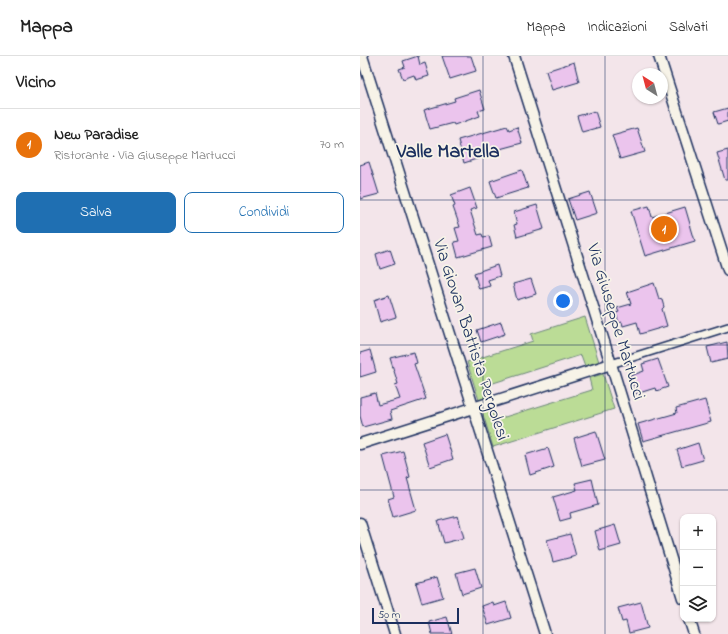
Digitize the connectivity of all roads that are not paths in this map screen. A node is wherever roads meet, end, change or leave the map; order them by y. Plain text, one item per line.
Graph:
1 (362, 56) edge
2 (514, 56) edge
3 (659, 56) edge
4 (728, 270) edge
5 (728, 327) edge
6 (611, 364) junction
7 (474, 408) junction
8 (360, 444) edge
9 (360, 523) edge
10 (680, 588) edge
11 (690, 622) edge
12 (395, 634) edge
13 (545, 634) edge
14 (694, 634) edge

1 - 7 street, Via Giovan Battista Pergolesi
2 - 6 street, Via Giuseppe Martucci
3 - 4 street
5 - 6 street
6 - 7 street
6 - 10 street, Via Giuseppe Martucci
7 - 8 street
7 - 13 street, Via Giovan Battista Pergolesi
9 - 12 street
11 - 14 street

